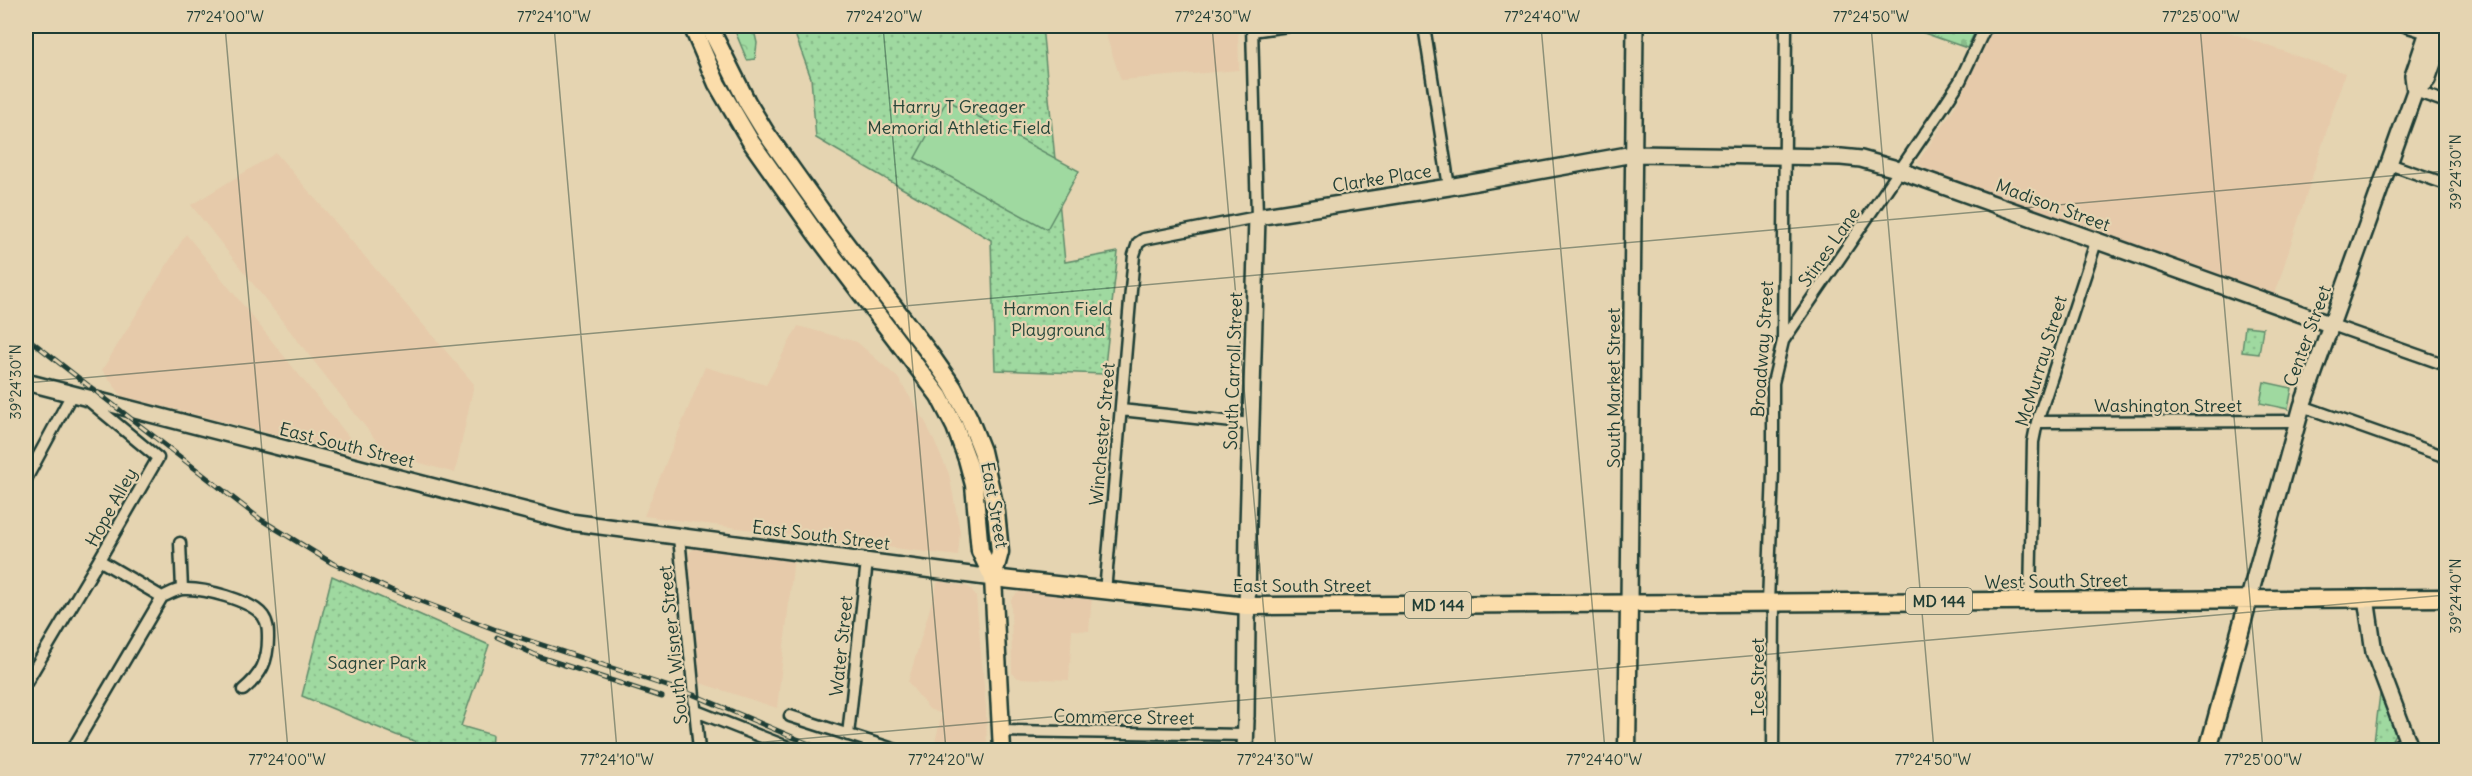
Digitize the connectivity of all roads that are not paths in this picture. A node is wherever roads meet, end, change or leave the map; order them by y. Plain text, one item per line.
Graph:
1 (692, 26) edge
2 (709, 26) edge
3 (1288, 26) edge
4 (1424, 26) edge
5 (1635, 26) edge
6 (1786, 26) edge
7 (1986, 26) edge
8 (2405, 26) edge
9 (1252, 28) edge
10 (2438, 32) edge
11 (2415, 91) junction
12 (2446, 102) edge
13 (1633, 154) junction
14 (1785, 156) junction
15 (2389, 164) junction
16 (1902, 171) junction
17 (2446, 184) edge
18 (1449, 187) junction
19 (1257, 217) junction
20 (2096, 242) junction
21 (1138, 243) joint
22 (2332, 325) junction
23 (1783, 341) junction
24 (2446, 365) edge
25 (26, 382) edge
26 (79, 396) junction
27 (1121, 410) junction
28 (2300, 414) junction
29 (2037, 422) junction
30 (1251, 424) junction
31 (2446, 457) edge
32 (26, 479) edge
33 (679, 537) junction
34 (180, 543) dead end
35 (99, 560) junction
36 (867, 561) junction
37 (993, 579) junction
38 (182, 588) junction
39 (1105, 592) junction
40 (162, 597) junction
41 (2249, 598) junction
42 (2366, 598) junction
43 (2446, 598) edge
44 (2030, 601) junction
45 (1771, 603) junction
46 (1629, 604) junction
47 (1246, 606) junction
48 (26, 683) edge
49 (243, 690) dead end
50 (696, 711) junction
51 (790, 716) dead end
52 (1002, 731) junction
53 (1246, 731) edge
54 (848, 735) junction
55 (2409, 746) edge
56 (72, 750) edge
57 (699, 750) edge
58 (795, 750) edge
59 (896, 750) edge
60 (1002, 750) edge
61 (1627, 750) edge
62 (1773, 750) edge
63 (2208, 750) edge
64 (2386, 750) edge

1 - 37 main road, East Street
2 - 37 main road, East Street
3 - 9 street
4 - 18 street
5 - 13 street, South Market Street
6 - 14 street, Broadway Street
7 - 16 street, Stines Lane
8 - 10 street
9 - 19 street, South Carroll Street
10 - 11 street, Center Street
11 - 12 street
11 - 15 street, Center Street
13 - 14 street, Madison Street
13 - 18 street, Clarke Place
13 - 46 street, South Market Street
14 - 16 street, Madison Street
14 - 23 street, Broadway Street
15 - 17 street
15 - 22 street, Center Street
16 - 20 street, Madison Street
16 - 23 street, Stines Lane
18 - 19 street, Clarke Place
19 - 21 street, Clarke Place
19 - 30 street, South Carroll Street
20 - 22 street, Madison Street
20 - 29 street, McMurray Street
21 - 27 street, Winchester Street
22 - 24 street, Madison Street
22 - 28 street, Center Street
23 - 45 street, Broadway Street
25 - 26 street, East South Street / MD 144
26 - 32 street
26 - 33 street, East South Street / MD 144
26 - 35 street, Hope Alley
27 - 30 street
27 - 39 street, Winchester Street
28 - 29 street, Washington Street
28 - 31 street, Washington Street
28 - 41 street, Center Street
29 - 44 street, McMurray Street
30 - 47 street, South Carroll Street
33 - 36 street, East South Street / MD 144
33 - 50 street, South Wisner Street
34 - 38 street
35 - 40 street, Hope Alley
35 - 48 street
36 - 37 street, East South Street / MD 144
36 - 54 street, Water Street
37 - 39 main road, East South Street / MD 144
37 - 52 main road
38 - 40 street
38 - 49 street
39 - 47 main road, East South Street / MD 144
40 - 56 street
41 - 42 main road, West South Street / MD 144
41 - 44 main road, West South Street / MD 144
41 - 63 main road
42 - 43 main road, West South Street / MD 144
42 - 55 street
44 - 45 main road, West South Street / MD 144
45 - 46 main road, West South Street / MD 144
45 - 62 street, Ice Street
46 - 47 main road, East South Street / MD 144
46 - 61 main road, South Market Street
47 - 53 street, South Carroll Street
50 - 57 street, South Wisner Street
50 - 58 street
51 - 54 street
52 - 53 street, Commerce Street
52 - 60 main road
54 - 59 street
55 - 64 street

